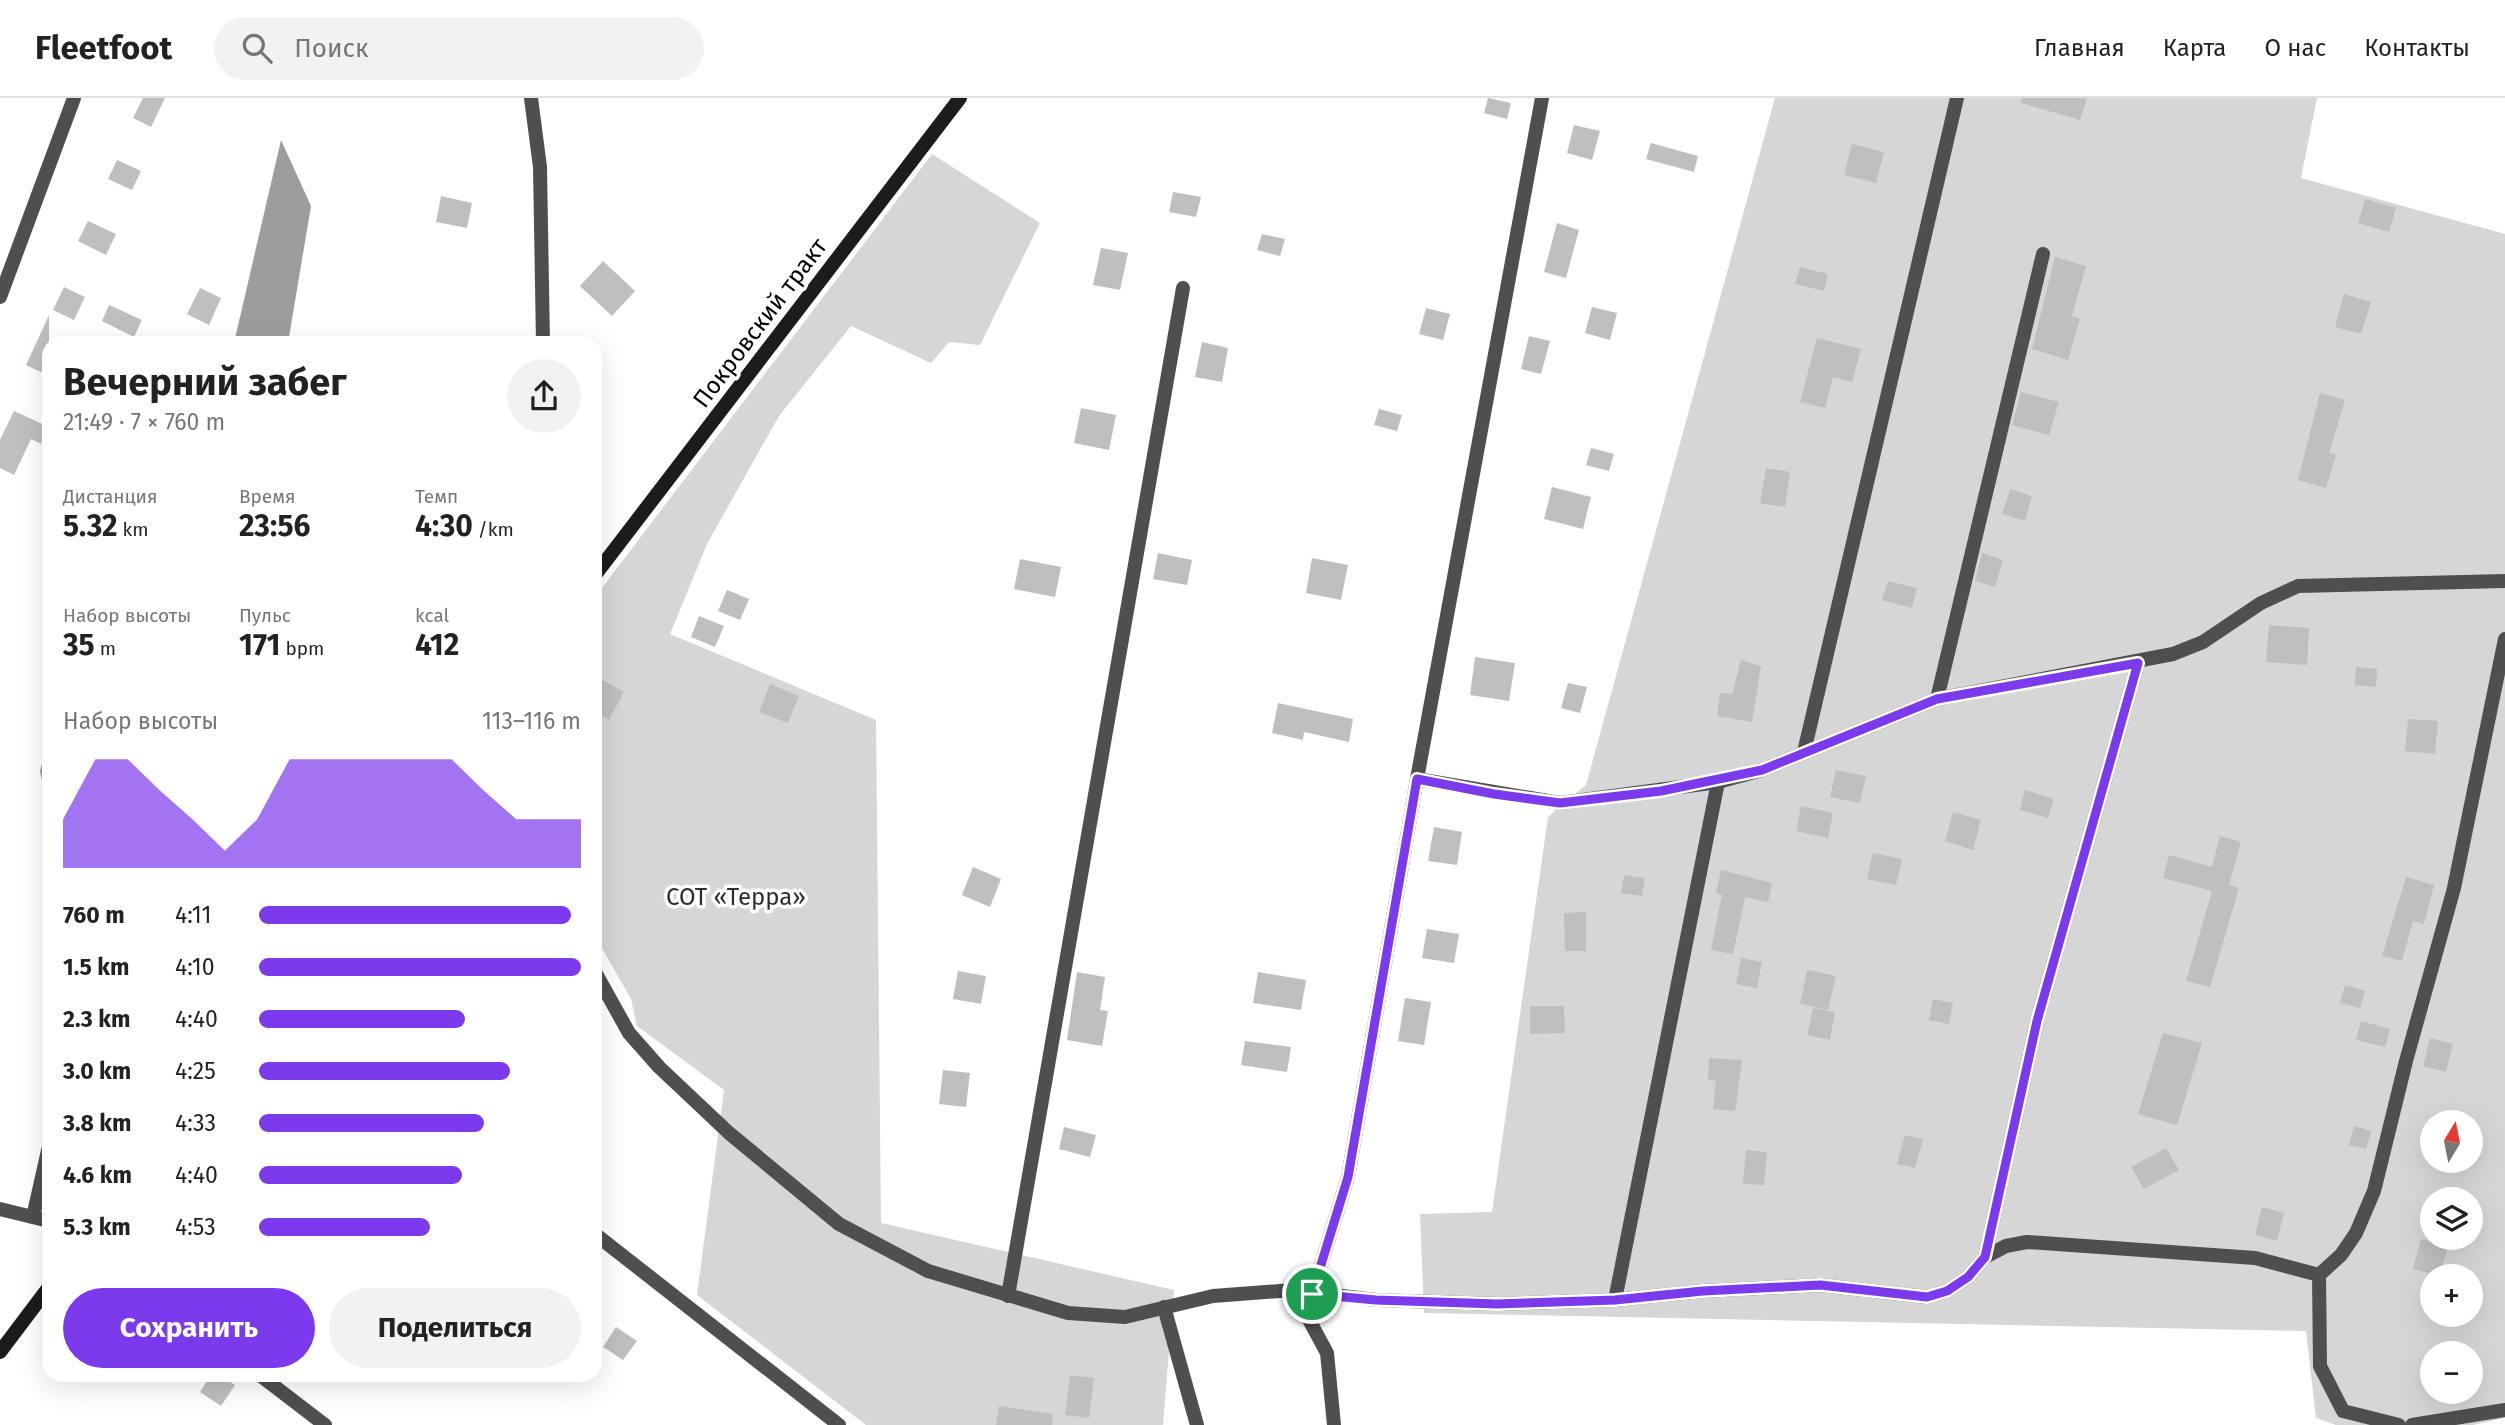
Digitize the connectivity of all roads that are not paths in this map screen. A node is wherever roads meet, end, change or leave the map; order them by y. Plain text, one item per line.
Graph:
1 (74, 98) edge
2 (531, 98) edge
3 (960, 98) edge
4 (1542, 98) edge
5 (1957, 98) edge
6 (2042, 254) dead end
7 (1183, 288) dead end
8 (0, 297) edge
9 (543, 336) edge
10 (602, 566) edge
11 (2505, 581) edge
12 (2505, 639) edge
13 (2138, 663) junction
14 (1937, 699) junction
15 (1804, 752) junction
16 (1417, 779) junction
17 (1718, 782) junction
18 (602, 985) edge
19 (42, 1177) edge
20 (0, 1209) edge
21 (33, 1217) junction
22 (42, 1220) edge
23 (602, 1239) edge
24 (1985, 1257) junction
25 (2319, 1275) junction
26 (1293, 1290) junction
27 (1312, 1294) junction
28 (42, 1296) edge
29 (1008, 1296) junction
30 (1615, 1300) junction
31 (1164, 1307) junction
32 (0, 1352) edge
33 (269, 1382) edge
34 (2505, 1410) edge
35 (325, 1425) edge
36 (839, 1425) edge
37 (1196, 1425) edge
38 (1334, 1425) edge
39 (2399, 1425) edge
40 (2412, 1425) edge

1 - 8 street
2 - 9 street
3 - 10 main road, Покровский тракт
4 - 16 street
5 - 15 street
6 - 14 street
7 - 29 street
11 - 13 street
12 - 25 street
13 - 14 street
13 - 24 street
14 - 15 street
15 - 17 street
16 - 17 street
16 - 27 street
17 - 30 street
18 - 29 street
19 - 21 street
20 - 21 street
21 - 22 street
23 - 36 street
24 - 25 street
24 - 30 street
25 - 39 street
26 - 27 street
26 - 31 street
26 - 38 street
27 - 30 street
28 - 32 main road
29 - 31 street
31 - 37 street
33 - 35 street
34 - 40 street

